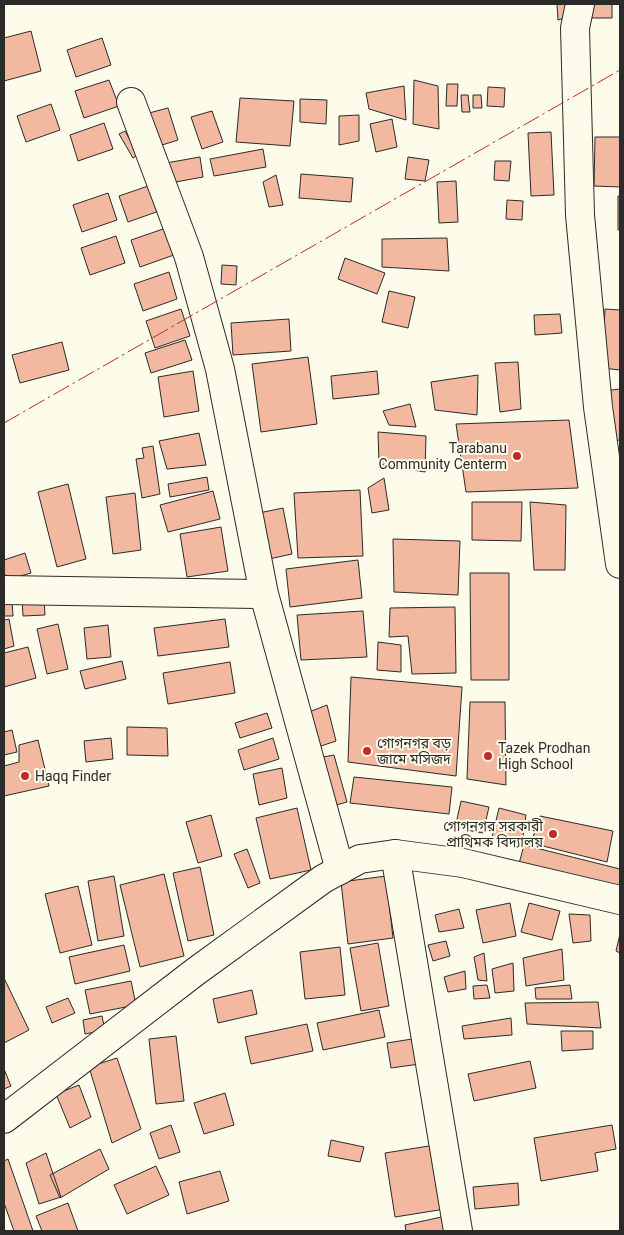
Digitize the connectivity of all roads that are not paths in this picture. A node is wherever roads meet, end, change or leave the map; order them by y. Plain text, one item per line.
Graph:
1 (580, 4) edge
2 (131, 102) dead end
3 (620, 564) edge
4 (4, 590) edge
5 (264, 594) junction
6 (395, 854) junction
7 (340, 870) junction
8 (620, 900) edge
9 (4, 1119) edge
10 (458, 1231) edge

1 - 3 street
2 - 5 street
4 - 5 street
5 - 7 street
6 - 7 street
6 - 8 street
6 - 10 street
7 - 9 street

